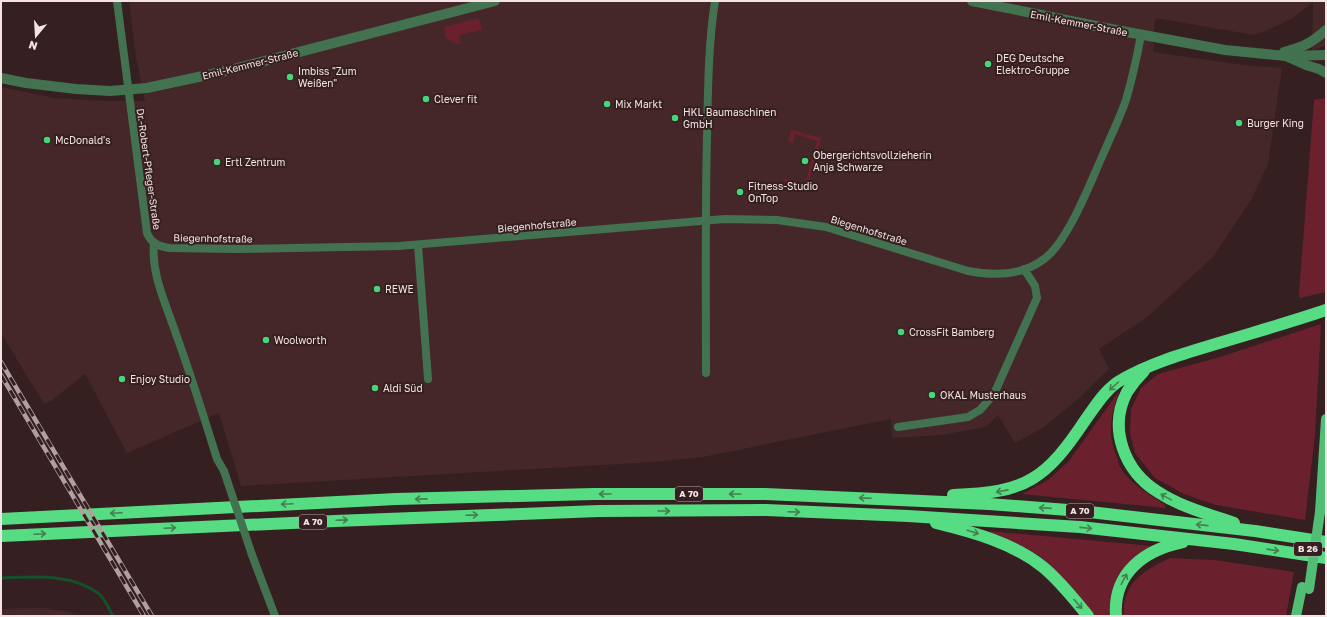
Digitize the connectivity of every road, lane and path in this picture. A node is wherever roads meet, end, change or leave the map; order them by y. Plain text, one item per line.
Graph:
1 (117, 1) edge
2 (495, 1) edge
3 (715, 1) edge
4 (972, 1) edge
5 (1326, 30) edge
6 (1141, 35) junction
7 (1274, 55) junction
8 (1326, 55) edge
9 (1286, 56) junction
10 (1326, 73) edge
11 (1, 78) edge
12 (128, 90) junction
13 (705, 221) junction
14 (154, 243) junction
15 (418, 245) junction
16 (1024, 269) junction
17 (1326, 310) edge
18 (1148, 367) junction
19 (706, 373) dead end
20 (428, 379) dead end
21 (1326, 419) edge
22 (898, 427) dead end
23 (1325, 430) edge
24 (904, 500) junction
25 (908, 516) junction
26 (1, 519) edge
27 (1255, 531) junction
28 (1, 536) edge
29 (1196, 540) junction
30 (1326, 542) edge
31 (1326, 558) edge
32 (1306, 588) junction
33 (275, 616) edge
34 (1088, 616) edge
35 (1116, 616) edge
36 (1296, 616) edge
37 (1303, 616) edge

1 - 12 street, Dr.-Robert-Pfleger-Straße
2 - 12 street, Emil-Kemmer-Straße
3 - 13 street
4 - 6 street, Emil-Kemmer-Straße
5 - 7 street
6 - 7 street, Emil-Kemmer-Straße
6 - 16 street, Biegenhofstraße
7 - 9 street, Emil-Kemmer-Straße
8 - 9 street
9 - 10 street
11 - 12 street, Emil-Kemmer-Straße
12 - 14 street, Dr.-Robert-Pfleger-Straße
13 - 15 street, Biegenhofstraße
13 - 16 street, Biegenhofstraße
13 - 19 street
14 - 15 street, Biegenhofstraße
14 - 33 street, Dr.-Robert-Pfleger-Straße, bridge
15 - 20 street
16 - 22 street
17 - 18 highway
18 -> 24 highway
27 -> 18 highway
21 - 23 main road, B 26
23 - 32 main road, B 26
24 -> 26 highway, A 70
27 -> 24 highway, A 70
28 -> 25 highway, A 70
25 -> 29 highway, A 70
25 -> 34 highway
27 - 30 highway, A 70
29 -> 31 highway, A 70
35 -> 29 highway
32 - 36 main road, B 26
32 - 37 main road, B 26

